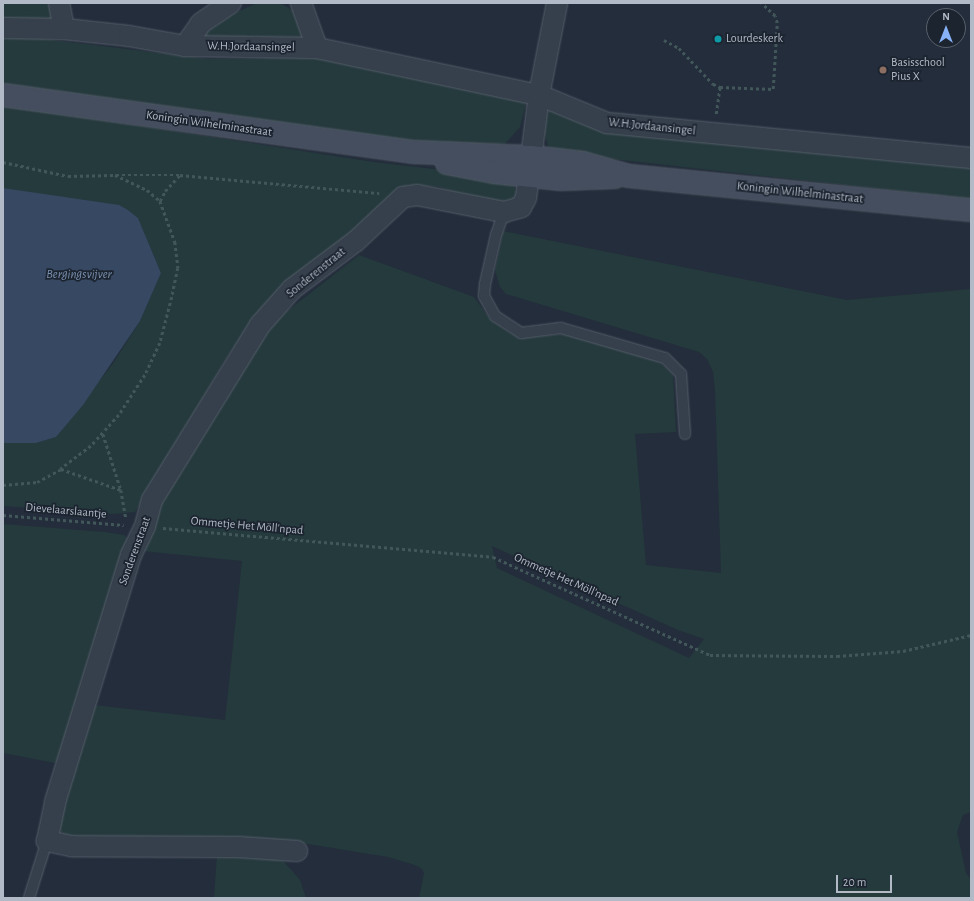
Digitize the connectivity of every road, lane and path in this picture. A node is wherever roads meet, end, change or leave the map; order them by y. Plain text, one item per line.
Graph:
1 (59, 3) edge
2 (231, 3) edge
3 (301, 3) edge
4 (557, 3) edge
5 (761, 3) edge
6 (3, 28) edge
7 (64, 29) junction
8 (664, 40) dead end
9 (185, 46) junction
10 (318, 48) junction
11 (720, 87) junction
12 (3, 95) edge
13 (539, 95) junction
14 (714, 134) junction
15 (971, 158) edge
16 (3, 162) edge
17 (530, 166) junction
18 (115, 175) junction
19 (180, 175) junction
20 (403, 197) junction
21 (160, 201) junction
22 (971, 210) edge
23 (504, 212) junction
24 (103, 433) junction
25 (685, 434) dead end
26 (61, 469) junction
27 (3, 485) edge
28 (121, 490) junction
29 (3, 515) edge
30 (136, 526) junction
31 (971, 635) edge
32 (47, 841) junction
33 (298, 851) dead end
34 (29, 898) edge

1 - 7 street
2 - 9 street, W.H.Jordaansingel
3 - 10 street
4 - 13 street
5 - 11 path
6 - 7 street, W.H.Jordaansingel
7 - 9 street, W.H.Jordaansingel
8 - 11 path
9 - 10 street, W.H.Jordaansingel
10 - 13 street, W.H.Jordaansingel
11 - 14 path
12 - 17 main road, Koningin Wilhelminastraat
13 - 14 street, W.H.Jordaansingel
13 - 17 street
14 - 15 street, W.H.Jordaansingel
16 - 18 path
17 - 22 main road, Koningin Wilhelminastraat
17 - 23 street
18 - 19 path
18 - 21 path
19 - 20 path
19 - 21 path
20 - 23 street
20 - 30 street, Sonderenstraat
21 - 24 path
23 - 25 lane
24 - 26 path
24 - 28 path
26 - 27 path
26 - 28 path
28 - 30 path
29 - 30 path, Dievelaarslaantje
30 - 31 path, Ommetje Het Möll'npad
30 - 32 street, Sonderenstraat
32 - 33 street
32 - 34 lane

